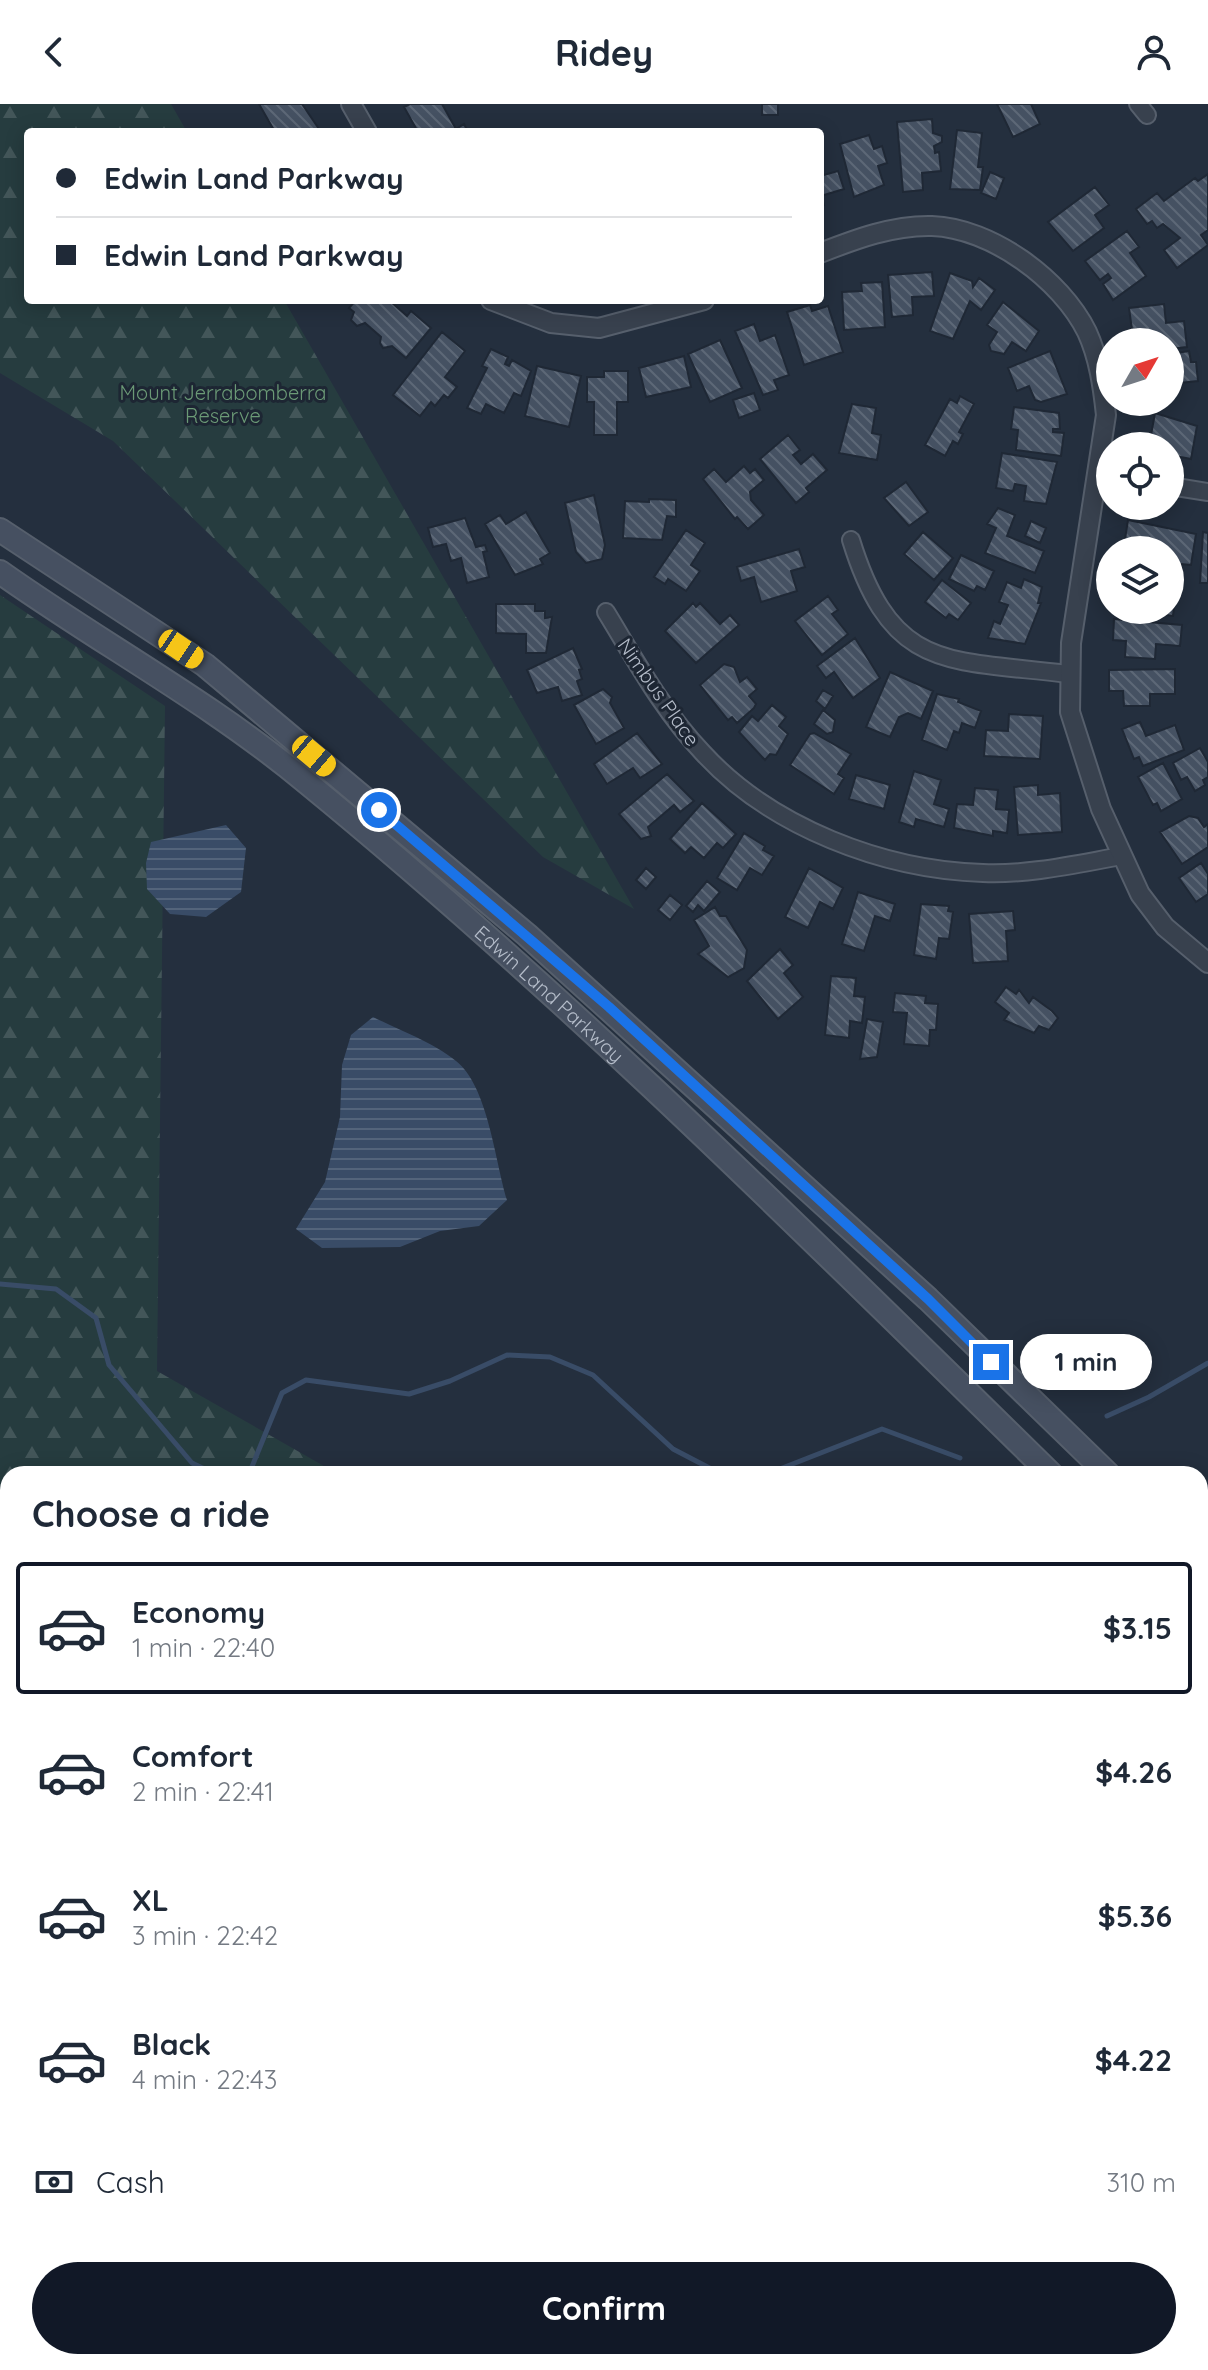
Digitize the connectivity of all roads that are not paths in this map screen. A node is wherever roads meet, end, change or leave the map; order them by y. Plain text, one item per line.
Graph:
1 (351, 104) edge
2 (365, 128) edge
3 (824, 251) edge
4 (501, 304) edge
5 (689, 304) edge
6 (1105, 432) edge
7 (1184, 488) edge
8 (1208, 492) edge
9 (1096, 519) edge
10 (0, 530) edge
11 (851, 540) dead end
12 (0, 572) edge
13 (606, 612) dead end
14 (1068, 674) junction
15 (1122, 856) junction
16 (1208, 963) edge
17 (1043, 1466) edge
18 (1100, 1466) edge

1 - 2 street
3 - 6 street
4 - 5 street
7 - 8 street
9 - 14 street
10 - 18 main road, Edwin Land Parkway
11 - 14 street
12 - 17 main road, Edwin Land Parkway
13 - 15 street, Nimbus Place
14 - 15 street
15 - 16 street

